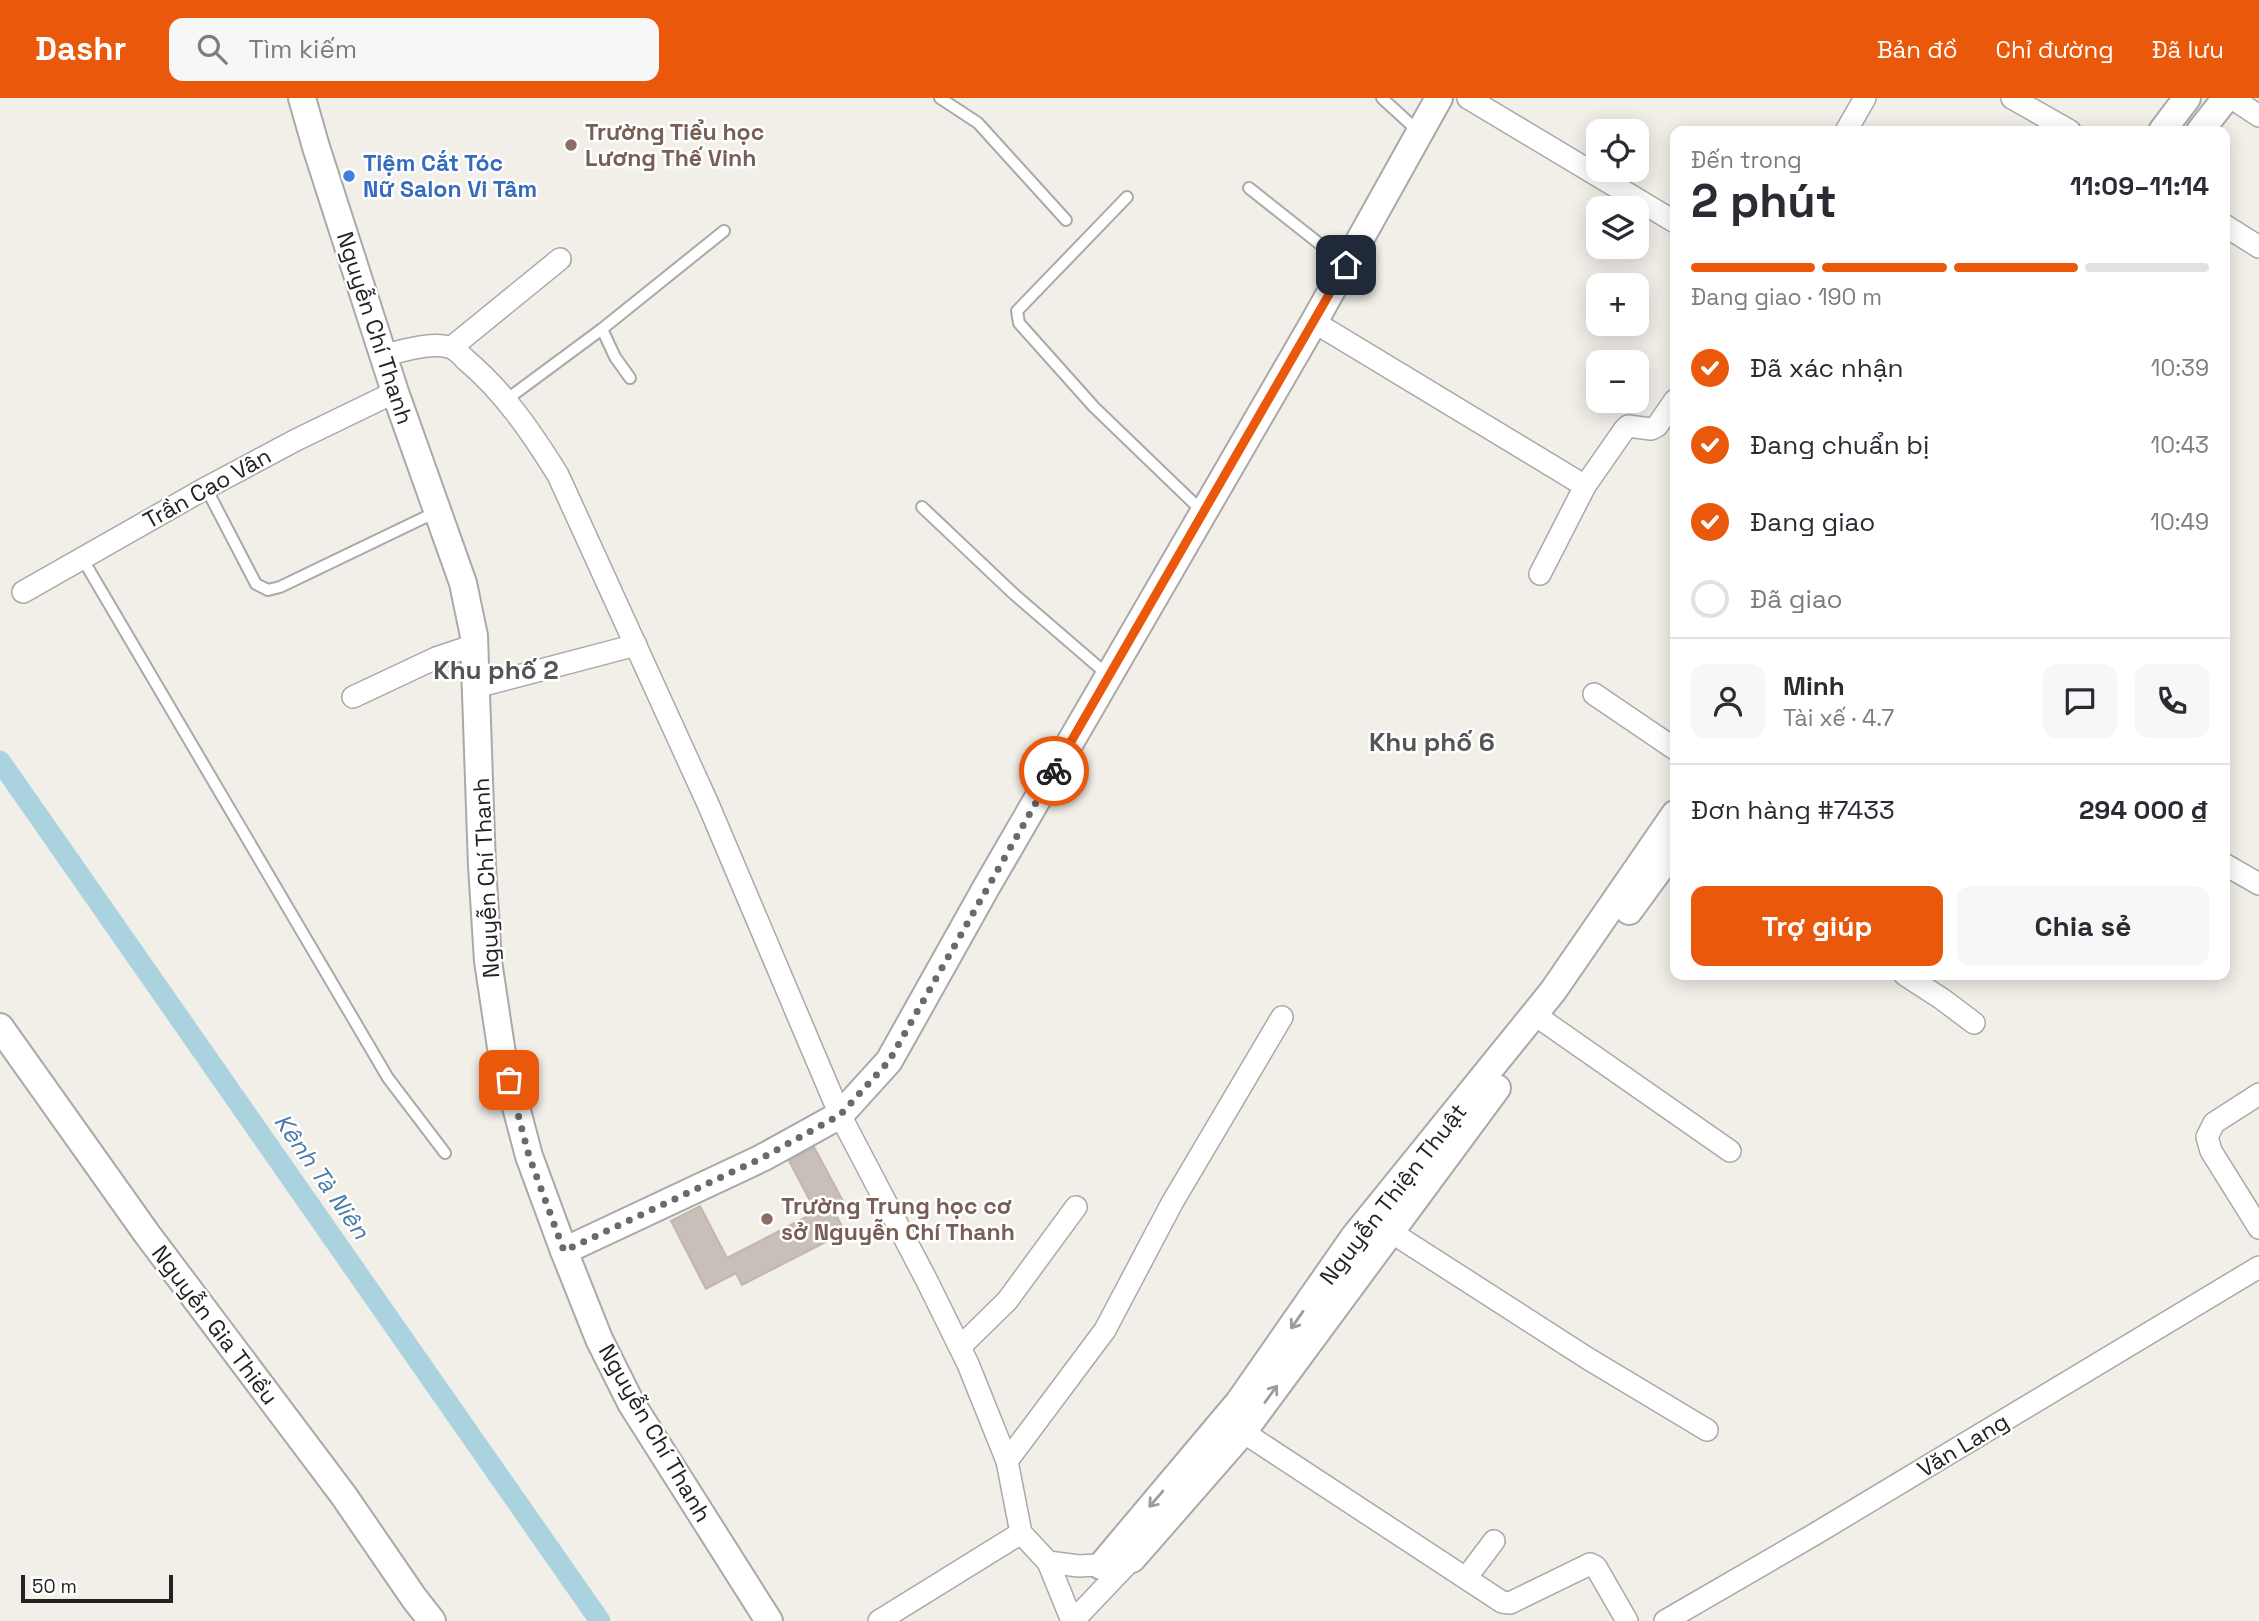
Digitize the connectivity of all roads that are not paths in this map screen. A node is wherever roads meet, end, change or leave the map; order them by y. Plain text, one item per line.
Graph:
1 (302, 98) edge
2 (940, 98) edge
3 (1382, 98) edge
4 (1439, 98) edge
5 (1468, 98) edge
6 (1866, 98) edge
7 (2012, 98) edge
8 (2188, 98) edge
9 (2226, 98) edge
10 (2232, 98) edge
11 (2259, 116) edge
12 (1849, 126) edge
13 (2061, 126) edge
14 (2166, 126) edge
15 (2204, 126) edge
16 (1420, 133) junction
17 (1249, 188) dead end
18 (1127, 197) dead end
19 (1670, 219) edge
20 (1066, 220) dead end
21 (2230, 229) edge
22 (724, 231) dead end
23 (2259, 247) edge
24 (560, 259) dead end
25 (1346, 265) junction
26 (1314, 322) junction
27 (602, 329) junction
28 (452, 347) junction
29 (384, 355) junction
30 (630, 378) dead end
31 (395, 392) junction
32 (506, 400) junction
33 (1670, 407) edge
34 (1585, 486) junction
35 (206, 488) junction
36 (922, 507) dead end
37 (436, 512) junction
38 (1204, 513) junction
39 (82, 558) junction
40 (1540, 574) dead end
41 (23, 592) dead end
42 (475, 645) junction
43 (636, 645) junction
44 (1110, 676) junction
45 (476, 687) junction
46 (1594, 694) dead end
47 (353, 696) dead end
48 (1670, 746) edge
49 (1670, 822) edge
50 (1670, 855) edge
51 (2230, 867) edge
52 (2259, 884) edge
53 (1913, 980) edge
54 (1282, 1017) dead end
55 (1545, 1022) junction
56 (1974, 1023) dead end
57 (0, 1027) edge
58 (2259, 1094) edge
59 (1479, 1097) junction
60 (840, 1115) junction
61 (1730, 1151) dead end
62 (445, 1153) dead end
63 (1076, 1207) dead end
64 (2259, 1228) edge
65 (1391, 1231) junction
66 (564, 1251) junction
67 (2259, 1267) edge
68 (960, 1348) junction
69 (1707, 1430) dead end
70 (1242, 1432) junction
71 (1007, 1461) junction
72 (1021, 1533) junction
73 (1494, 1541) dead end
74 (1132, 1559) junction
75 (1048, 1562) junction
76 (1101, 1566) junction
77 (1466, 1578) junction
78 (432, 1621) edge
79 (769, 1621) edge
80 (879, 1621) edge
81 (1072, 1621) edge
82 (1627, 1621) edge
83 (1665, 1621) edge

1 - 29 street, Nguyễn Chí Thanh
2 - 20 lane
3 - 16 lane
4 - 16 street
5 - 19 street
6 - 12 street
7 - 13 street
8 - 14 street
9 - 15 street
10 - 11 street
16 - 25 street
17 - 25 lane
18 - 38 lane
21 - 23 street
22 - 27 lane
24 - 28 street
25 - 26 street
26 - 34 street
26 - 38 street
27 - 30 lane
27 - 32 lane
28 - 29 street
28 - 32 street
29 - 31 street, Nguyễn Chí Thanh
31 - 35 street, Trần Cao Vân
31 - 37 street, Nguyễn Chí Thanh
32 - 43 street
33 - 34 street
34 - 40 street
35 - 37 lane
35 - 39 street, Trần Cao Vân
36 - 44 lane
37 - 42 street, Nguyễn Chí Thanh
38 - 44 street
39 - 41 street, Trần Cao Vân
39 - 62 lane
42 - 45 street, Nguyễn Chí Thanh
42 - 47 street
43 - 45 street
43 - 60 street
44 - 60 street
45 - 66 street, Nguyễn Chí Thanh
46 - 48 street
49 - 59 street, Nguyễn Thiện Thuật
50 - 55 street, Nguyễn Thiện Thuật
51 - 52 street
53 - 56 street
54 - 71 street
55 - 59 street, Nguyễn Thiện Thuật
55 - 61 street
57 - 78 street, Nguyễn Gia Thiều
58 - 64 street
59 - 65 street, Nguyễn Thiện Thuật
59 -> 76 street, Nguyễn Thiện Thuật
60 - 66 street
60 - 68 street
63 - 68 street
65 - 69 street
70 -> 65 street, Nguyễn Thiện Thuật
66 - 79 street, Nguyễn Chí Thanh
67 - 83 street, Văn Lang
68 - 71 street
70 - 74 street, Nguyễn Thiện Thuật
70 - 77 street
71 - 72 street
72 - 75 street
72 - 80 street
73 - 77 street
74 - 76 street
74 - 81 street, Nguyễn Thiện Thuật
75 - 76 street
75 - 81 street
77 - 82 street

